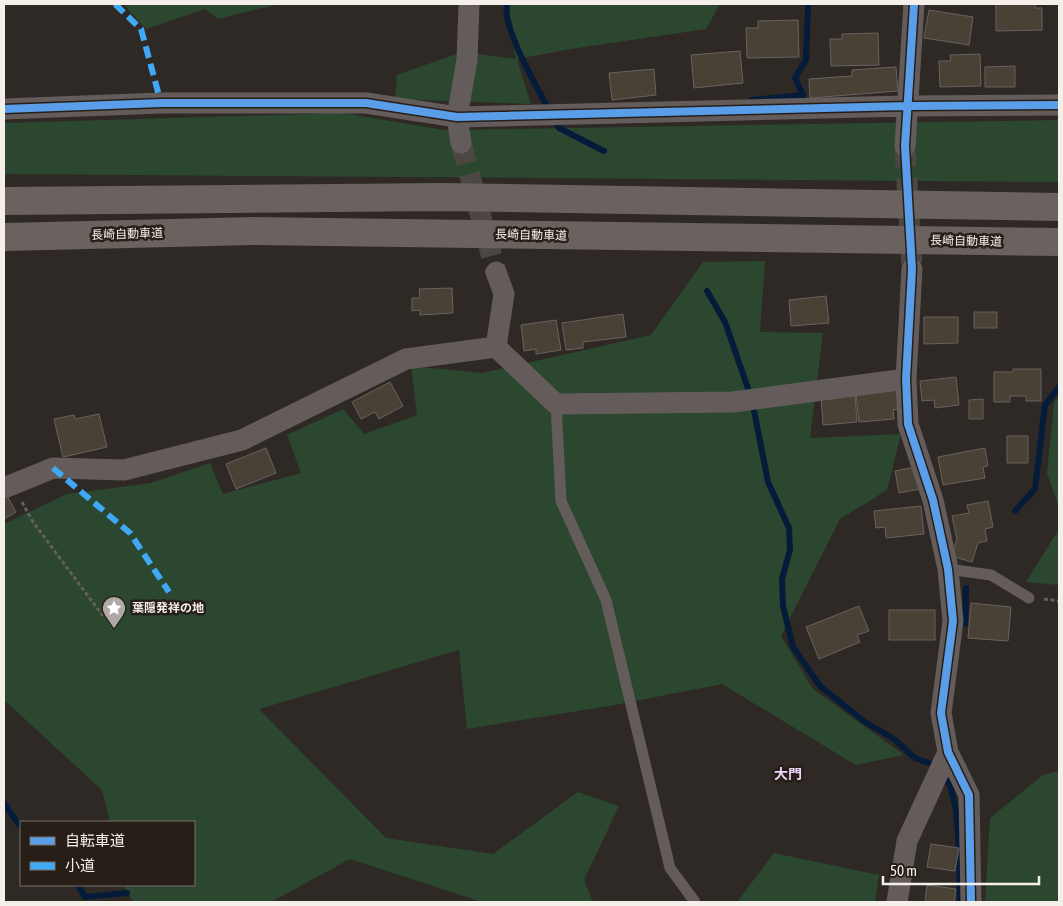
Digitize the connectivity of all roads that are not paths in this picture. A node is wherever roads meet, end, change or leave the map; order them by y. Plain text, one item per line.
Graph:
1 (469, 4) edge
2 (914, 4) edge
3 (1059, 105) edge
4 (907, 106) junction
5 (4, 109) edge
6 (457, 117) junction
7 (461, 143) tunnel mouth
8 (906, 146) tunnel mouth
9 (4, 201) edge
10 (1059, 207) edge
11 (4, 238) edge
12 (1059, 242) edge
13 (912, 269) tunnel mouth
14 (496, 272) tunnel mouth
15 (496, 348) junction
16 (906, 379) junction
17 (556, 404) junction
18 (8, 486) edge
19 (948, 568) junction
20 (1029, 598) dead end
21 (946, 758) junction
22 (695, 902) edge
23 (897, 902) edge
24 (971, 902) edge

1 - 6 street
2 - 4 street
3 - 4 street
4 - 6 street
4 - 8 street
5 - 6 street
6 - 7 street
9 - 10 highway
11 - 12 highway, 長崎自動車道
13 - 16 street
14 - 15 street
15 - 17 street
15 - 18 street
16 - 17 street
16 - 19 street
17 - 22 lane
19 - 20 lane
19 - 21 street
21 - 23 street
21 - 24 street

